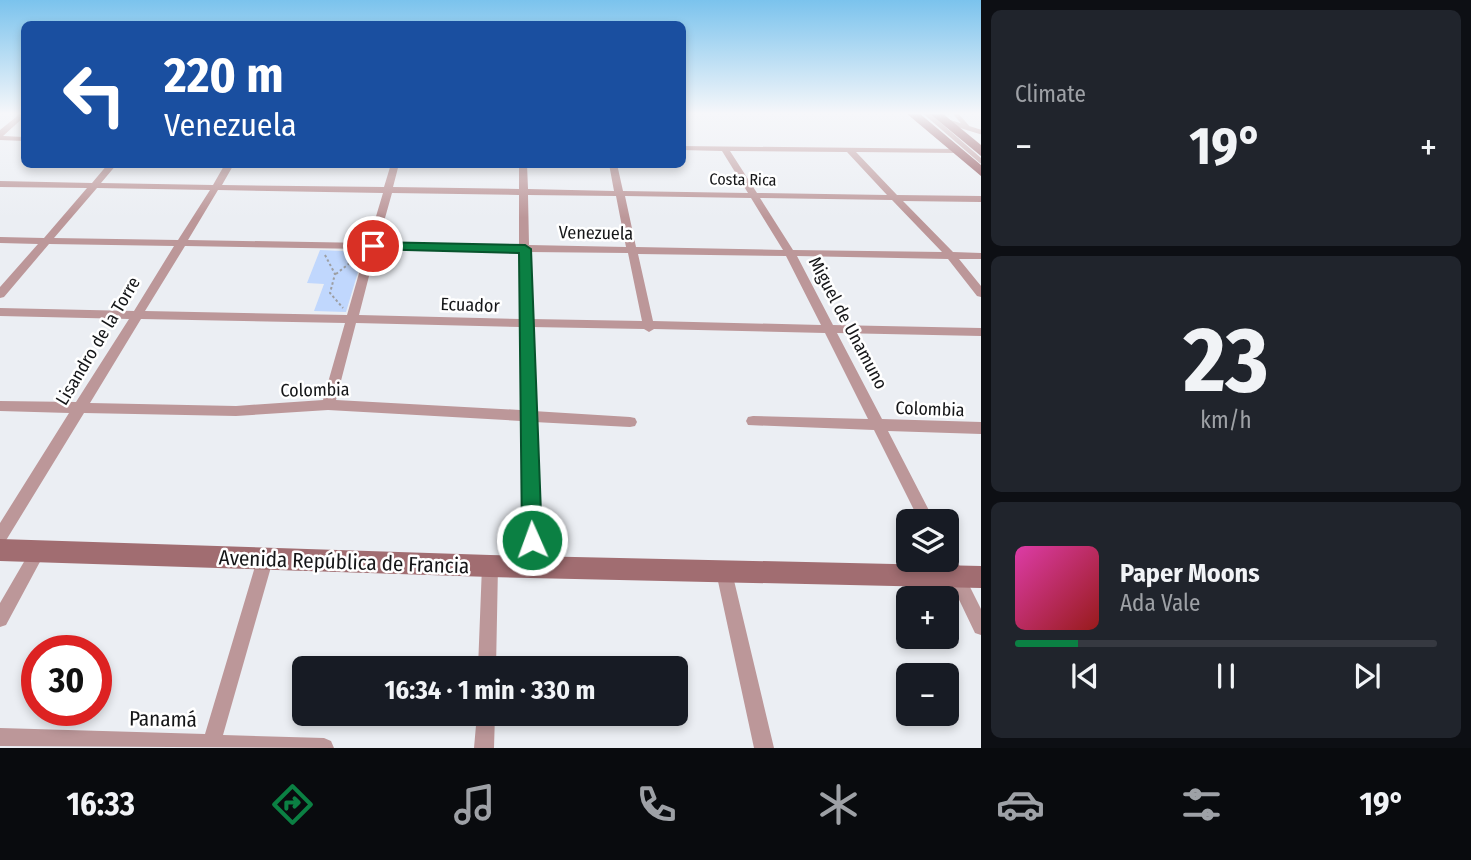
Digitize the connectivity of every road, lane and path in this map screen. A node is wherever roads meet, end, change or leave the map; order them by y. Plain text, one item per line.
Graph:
1 (686, 148) edge
2 (724, 148) junction
3 (954, 148) edge
4 (958, 148) edge
5 (966, 148) edge
6 (850, 150) junction
7 (958, 151) junction
8 (981, 161) edge
9 (110, 168) edge
10 (228, 168) edge
11 (394, 168) edge
12 (523, 168) edge
13 (614, 168) edge
14 (981, 169) edge
15 (0, 184) edge
16 (94, 186) junction
17 (215, 188) junction
18 (389, 190) junction
19 (523, 192) junction
20 (620, 193) junction
21 (753, 194) junction
22 (894, 198) junction
23 (981, 199) edge
24 (0, 240) edge
25 (46, 240) junction
26 (180, 243) junction
27 (328, 245) junction
28 (373, 246) junction
29 (525, 249) junction
30 (634, 251) junction
31 (790, 253) junction
32 (950, 256) junction
33 (981, 256) edge
34 (335, 274) junction
35 (981, 293) edge
36 (0, 294) edge
37 (0, 312) edge
38 (137, 314) junction
39 (353, 319) junction
40 (526, 324) junction
41 (649, 328) junction
42 (831, 329) junction
43 (981, 332) edge
44 (328, 405) junction
45 (0, 406) edge
46 (79, 409) junction
47 (527, 418) junction
48 (753, 421) dead end
49 (629, 422) dead end
50 (880, 425) junction
51 (981, 428) edge
52 (922, 509) edge
53 (0, 537) edge
54 (0, 551) edge
55 (37, 553) junction
56 (265, 560) junction
57 (533, 565) junction
58 (490, 566) junction
59 (896, 568) edge
60 (959, 569) edge
61 (724, 572) junction
62 (954, 572) edge
63 (981, 577) edge
64 (0, 619) edge
65 (981, 627) edge
66 (487, 656) edge
67 (485, 726) edge
68 (0, 737) edge
69 (211, 746) edge
70 (324, 748) edge
71 (484, 748) edge
72 (764, 748) edge

1 - 2 street
2 - 6 street
2 - 21 street, Miguel de Unamuno
3 - 7 main road
4 - 14 lane
5 - 8 lane
6 - 7 street
6 - 22 street
7 - 14 main road
9 - 16 street
10 - 17 street, Lisandro de la Torre
11 - 18 street
12 - 19 street
13 - 20 street
15 - 16 street, Costa Rica
16 - 17 street, Costa Rica
16 - 25 street
17 - 18 street, Costa Rica
17 - 26 street, Lisandro de la Torre
18 - 19 street, Costa Rica
18 - 28 street
19 - 20 street, Costa Rica
19 - 29 street
20 - 21 street, Costa Rica
20 - 30 street
21 - 22 street, Costa Rica
21 - 31 street, Miguel de Unamuno
22 - 23 street, Costa Rica
22 - 32 street
24 - 25 street, Venezuela
25 - 26 street, Venezuela
25 - 36 street
26 - 27 street, Venezuela
26 - 38 street, Lisandro de la Torre
27 - 28 street, Venezuela
27 - 34 path
28 - 29 street, Venezuela
28 - 34 path
28 - 39 street
29 - 30 street, Venezuela
29 - 40 street
30 - 31 street, Venezuela
30 - 41 street
31 - 32 street, Venezuela
31 - 42 street, Miguel de Unamuno
32 - 33 street, Venezuela
32 - 35 street
34 - 39 path
37 - 38 street, Ecuador
38 - 39 street, Ecuador
38 - 46 street, Lisandro de la Torre
39 - 40 street, Ecuador
39 - 44 street
40 - 41 street, Ecuador
40 - 47 street
41 - 42 street, Ecuador
42 - 43 street, Ecuador
42 - 50 street, Miguel de Unamuno
44 - 46 street, Colombia
44 - 47 street, Colombia
45 - 46 street, Colombia
46 - 53 street, Lisandro de la Torre
47 - 49 street, Colombia
47 - 57 street
48 - 50 street, Colombia
50 - 51 street, Colombia
50 - 52 street, Miguel de Unamuno
54 - 55 main road, Avenida República de Francia
55 - 56 main road, Avenida República de Francia
55 - 64 street
56 - 58 main road, Avenida República de Francia
56 - 69 street
57 - 58 main road, Avenida República de Francia
57 - 61 main road, Avenida República de Francia
58 - 66 street
59 - 61 main road, Avenida República de Francia
60 - 63 main road, Avenida República de Francia
61 - 72 street
62 - 65 street
67 - 71 street
68 - 69 street, Panamá
69 - 70 street, Panamá

